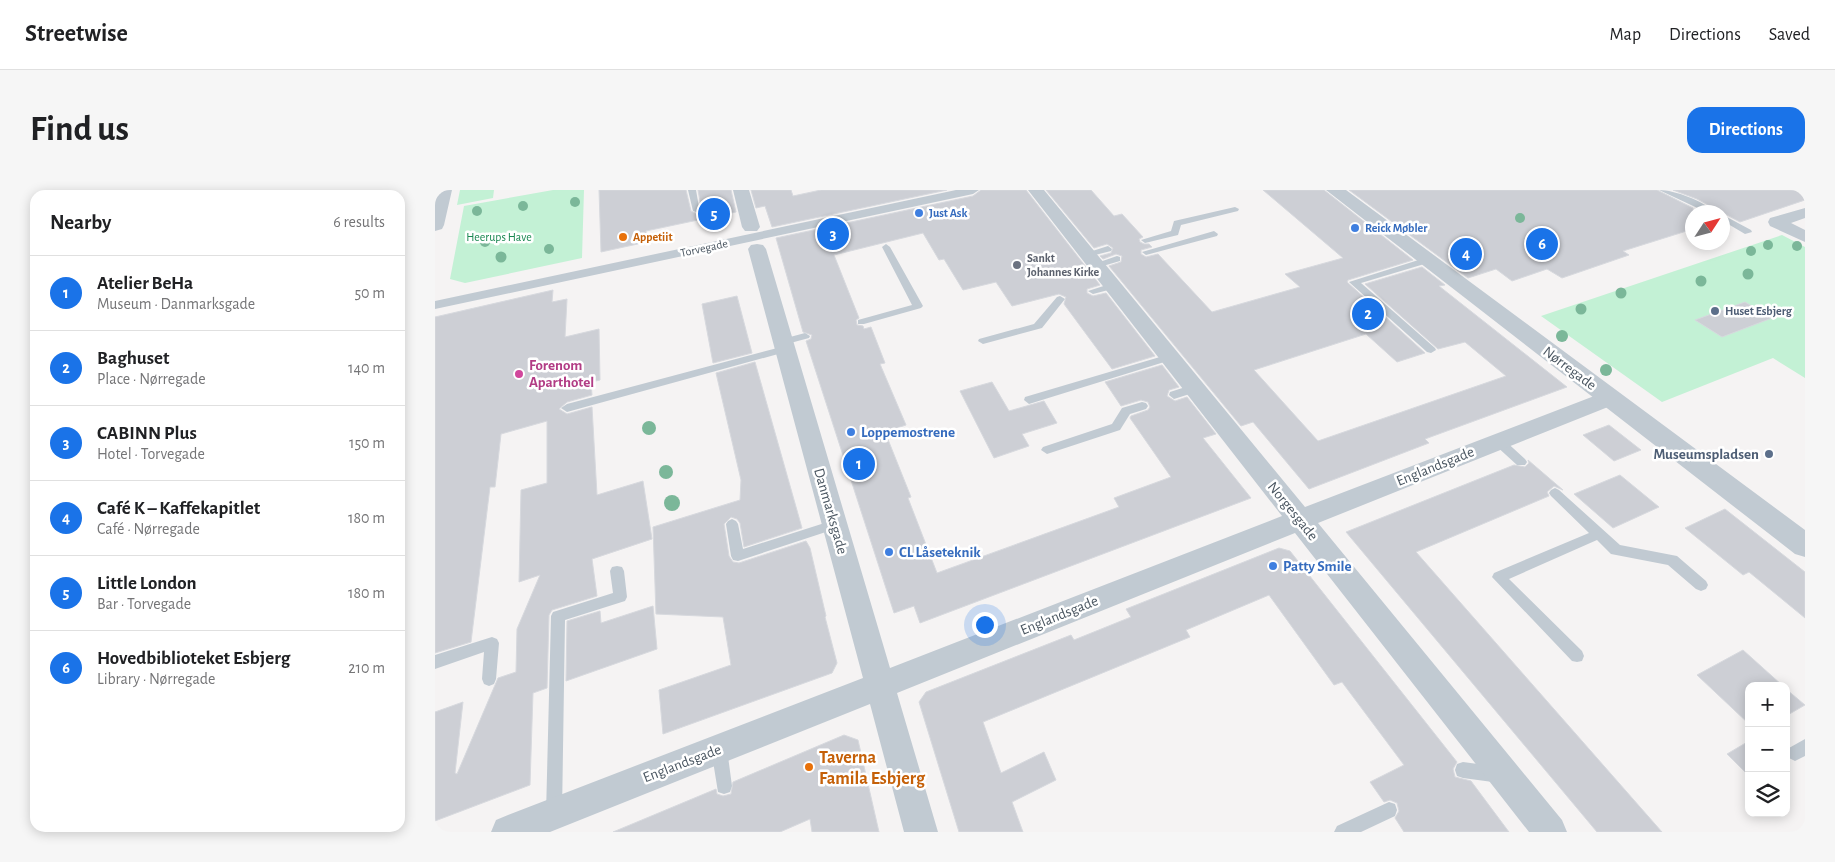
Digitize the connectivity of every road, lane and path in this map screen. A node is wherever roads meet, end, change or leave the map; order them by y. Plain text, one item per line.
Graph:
1 (443, 190) edge
2 (692, 190) edge
3 (741, 190) edge
4 (973, 190) edge
5 (1036, 190) edge
6 (1335, 190) edge
7 (1663, 190) edge
8 (1697, 205) edge
9 (1235, 209) dead end
10 (697, 211) dead end
11 (1805, 213) edge
12 (436, 216) edge
13 (1730, 222) edge
14 (1748, 232) dead end
15 (1214, 234) dead end
16 (1805, 237) edge
17 (754, 238) junction
18 (1145, 240) dead end
19 (886, 246) dead end
20 (1146, 252) dead end
21 (1428, 260) junction
22 (1060, 299) dead end
23 (435, 305) edge
24 (861, 322) dead end
25 (805, 336) dead end
26 (983, 341) dead end
27 (784, 345) junction
28 (1431, 350) dead end
29 (1170, 357) junction
30 (1609, 398) junction
31 (1029, 400) dead end
32 (1142, 406) dead end
33 (567, 408) dead end
34 (1498, 441) junction
35 (1047, 450) dead end
36 (1521, 462) dead end
37 (1555, 493) dead end
38 (1299, 520) junction
39 (733, 524) dead end
40 (834, 525) junction
41 (1599, 534) junction
42 (1805, 546) edge
43 (617, 571) dead end
44 (1701, 585) dead end
45 (1577, 656) dead end
46 (435, 662) edge
47 (489, 679) dead end
48 (880, 685) junction
49 (719, 749) junction
50 (1463, 770) dead end
51 (1505, 775) junction
52 (724, 786) dead end
53 (1389, 810) dead end
54 (554, 814) junction
55 (508, 832) edge
56 (921, 832) edge
57 (1343, 832) edge
58 (1550, 832) edge

1 - 12 street
2 - 10 lane
3 - 17 street, Danmarksgade
4 - 17 street, Torvegade
5 - 29 street, Norgesgade
6 - 21 street, Nørregade
7 - 8 lane
9 - 18 lane
11 - 16 street
13 - 14 lane
15 - 20 lane
17 - 23 street, Torvegade
17 - 27 street, Danmarksgade
19 - 24 lane
21 - 28 lane
21 - 30 street, Nørregade
22 - 26 lane
25 - 27 lane
27 - 33 lane
27 - 40 street, Danmarksgade
29 - 31 lane
29 - 38 street, Norgesgade
30 - 34 street, Englandsgade
30 - 42 street, Nørregade
32 - 35 lane
34 - 36 lane
34 - 38 street, Englandsgade
37 - 41 lane
38 - 48 street, Englandsgade
38 - 51 street, Norgesgade
39 - 40 lane
40 - 48 street, Danmarksgade
41 - 44 lane
41 - 45 lane
43 - 54 lane
46 - 47 lane
48 - 49 street, Englandsgade
48 - 56 street, Danmarksgade
49 - 52 lane
49 - 54 street, Englandsgade
50 - 51 lane
51 - 58 street, Norgesgade
53 - 57 lane
54 - 55 street, Englandsgade

